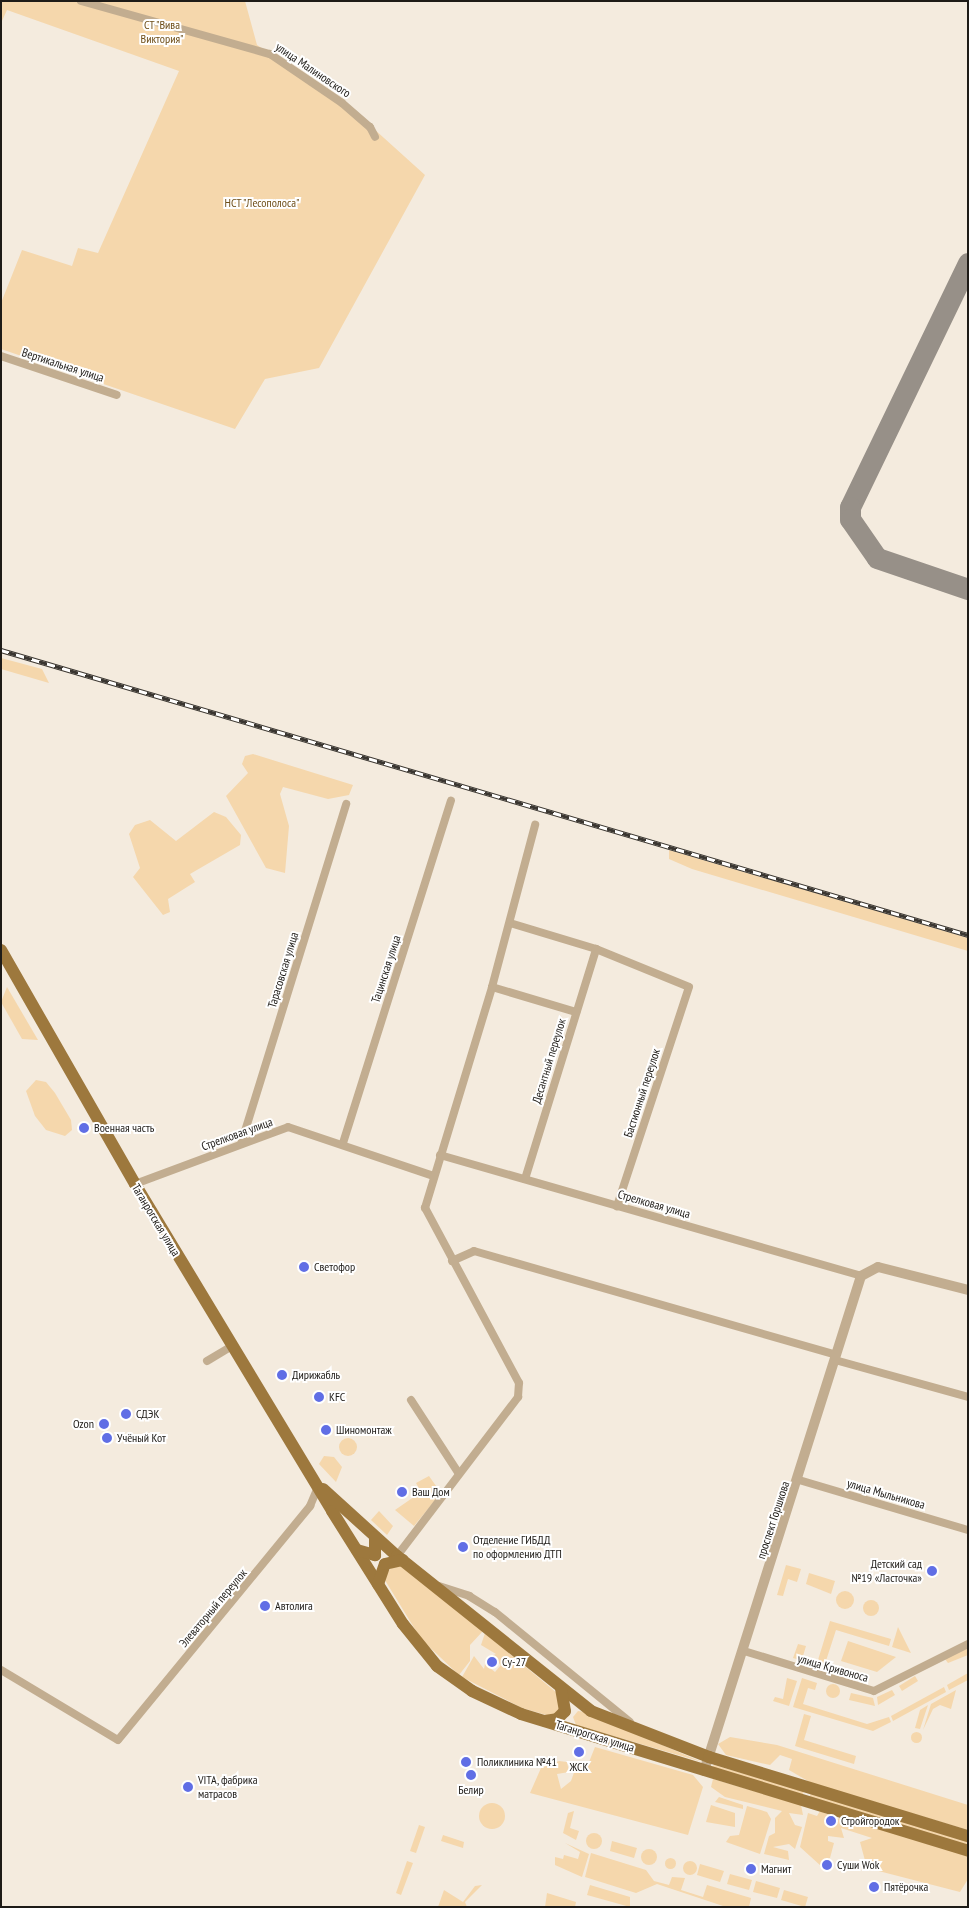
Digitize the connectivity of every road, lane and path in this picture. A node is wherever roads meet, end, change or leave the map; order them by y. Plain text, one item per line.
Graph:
1 (81, 1) edge
2 (375, 137) dead end
3 (1, 356) edge
4 (117, 395) dead end
5 (451, 801) dead end
6 (346, 804) dead end
7 (535, 825) dead end
8 (510, 923) junction
9 (596, 949) junction
10 (1, 950) edge
11 (492, 987) junction
12 (576, 1012) junction
13 (343, 1143) junction
14 (241, 1144) junction
15 (440, 1155) junction
16 (434, 1176) junction
17 (525, 1179) junction
18 (135, 1184) junction
19 (617, 1206) junction
20 (452, 1261) junction
21 (861, 1276) junction
22 (968, 1290) edge
23 (232, 1346) junction
24 (836, 1358) junction
25 (208, 1361) dead end
26 (968, 1397) edge
27 (411, 1400) dead end
28 (459, 1474) junction
29 (799, 1480) junction
30 (319, 1486) junction
31 (968, 1530) edge
32 (375, 1536) junction
33 (357, 1550) junction
34 (400, 1558) junction
35 (378, 1584) junction
36 (432, 1584) junction
37 (968, 1644) edge
38 (744, 1652) junction
39 (1, 1670) edge
40 (561, 1689) junction
41 (591, 1710) junction
42 (545, 1721) junction
43 (582, 1732) junction
44 (650, 1736) junction
45 (709, 1757) junction
46 (704, 1771) junction
47 (968, 1836) edge
48 (968, 1851) edge

1 - 2 street, улица Малиновского
3 - 4 street, Вертикальная улица
5 - 13 street, Тацинская улица
6 - 14 street, Тарасовская улица
7 - 8 street
8 - 9 street
8 - 11 street
9 - 12 street, Десантный переулок
9 - 19 street, Бастионный переулок
10 - 18 main road, Таганрогская улица
11 - 12 street
11 - 15 street
12 - 17 street, Десантный переулок
13 - 14 street, Стрелковая улица
13 - 16 street, Стрелковая улица
14 - 18 street, Стрелковая улица
15 - 16 street
15 - 17 street, Стрелковая улица
16 - 20 street
17 - 19 street, Стрелковая улица
18 - 23 main road, Таганрогская улица
19 - 21 street, Стрелковая улица
20 - 24 street
20 - 28 street
21 - 22 street
21 - 24 street, проспект Горшкова
23 - 25 street
23 - 30 main road, Таганрогская улица
24 - 26 street
24 - 29 street, проспект Горшкова
27 - 28 street
28 - 34 street
29 - 31 street, улица Мыльникова
29 - 38 street, проспект Горшкова
30 - 32 main road, Таганрогская улица
30 - 33 main road, Таганрогская улица
30 - 39 street, Элеваторный переулок
32 - 33 main road
32 - 34 main road, Таганрогская улица
33 - 35 main road, Таганрогская улица
34 - 35 main road
34 - 36 main road, Таганрогская улица
35 - 42 main road, Таганрогская улица
36 - 40 main road, Таганрогская улица
36 - 44 street
37 - 38 street, улица Кривоноса
38 - 45 street, проспект Горшкова
40 - 41 main road, Таганрогская улица
40 - 42 main road
41 - 43 main road
41 - 44 main road, Таганрогская улица
42 - 43 main road, Таганрогская улица
43 - 46 main road, Таганрогская улица
44 - 45 main road, Таганрогская улица
45 - 46 street, проспект Горшкова
45 - 47 main road, Таганрогская улица
46 - 48 main road, Таганрогская улица

